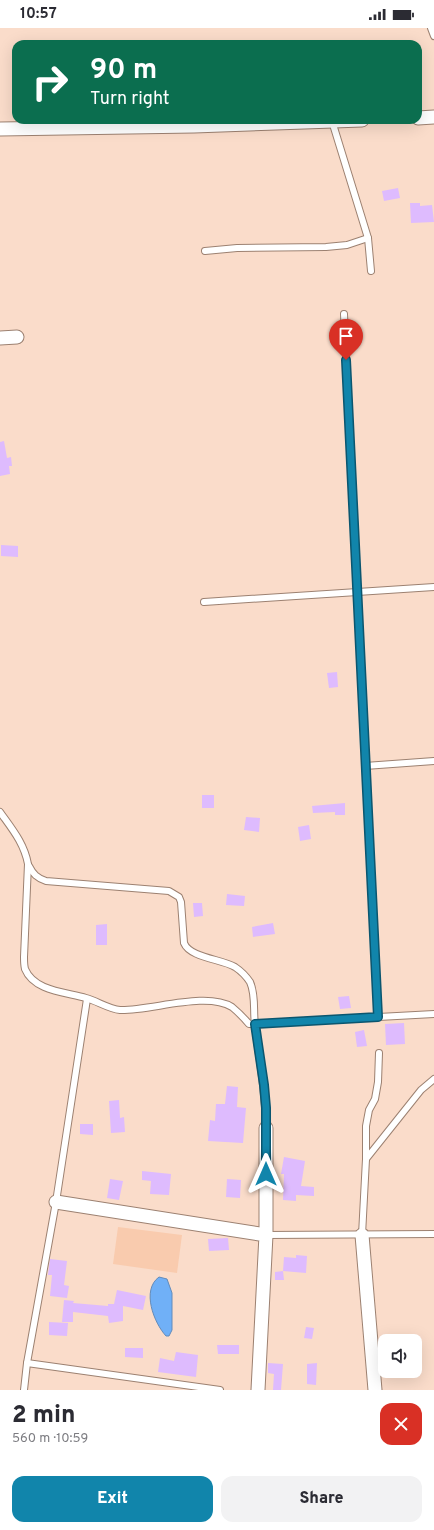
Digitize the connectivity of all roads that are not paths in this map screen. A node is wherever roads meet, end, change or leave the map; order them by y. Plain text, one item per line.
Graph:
1 (431, 28) edge
2 (434, 36) edge
3 (422, 118) edge
4 (434, 118) edge
5 (249, 124) edge
6 (333, 124) edge
7 (0, 129) edge
8 (368, 238) junction
9 (205, 251) dead end
10 (371, 270) dead end
11 (344, 314) dead end
12 (17, 337) dead end
13 (0, 338) edge
14 (434, 587) edge
15 (357, 592) junction
16 (204, 602) dead end
17 (434, 761) edge
18 (365, 766) junction
19 (0, 812) edge
20 (28, 864) junction
21 (87, 998) junction
22 (434, 1014) edge
23 (378, 1017) junction
24 (255, 1024) junction
25 (379, 1053) dead end
26 (434, 1079) edge
27 (266, 1128) joint
28 (366, 1160) junction
29 (56, 1202) junction
30 (434, 1234) edge
31 (266, 1235) junction
32 (362, 1235) junction
33 (27, 1363) junction
34 (24, 1390) edge
35 (220, 1390) edge
36 (258, 1390) edge
37 (375, 1390) edge

1 - 2 lane
3 - 4 street
5 - 7 street
6 - 8 lane
8 - 9 lane
8 - 10 lane
11 - 15 lane
12 - 13 street
14 - 15 lane
15 - 16 lane
15 - 18 lane
17 - 18 lane
18 - 23 lane
19 - 20 lane
20 - 21 lane
20 - 24 lane
21 - 24 lane
21 - 29 lane
22 - 23 lane
23 - 24 lane
24 - 27 lane
25 - 28 lane
26 - 28 lane
27 - 31 street
28 - 32 lane
29 - 31 street
29 - 33 lane
30 - 32 lane
31 - 32 lane
31 - 36 street
32 - 37 street
33 - 34 lane
33 - 35 lane

